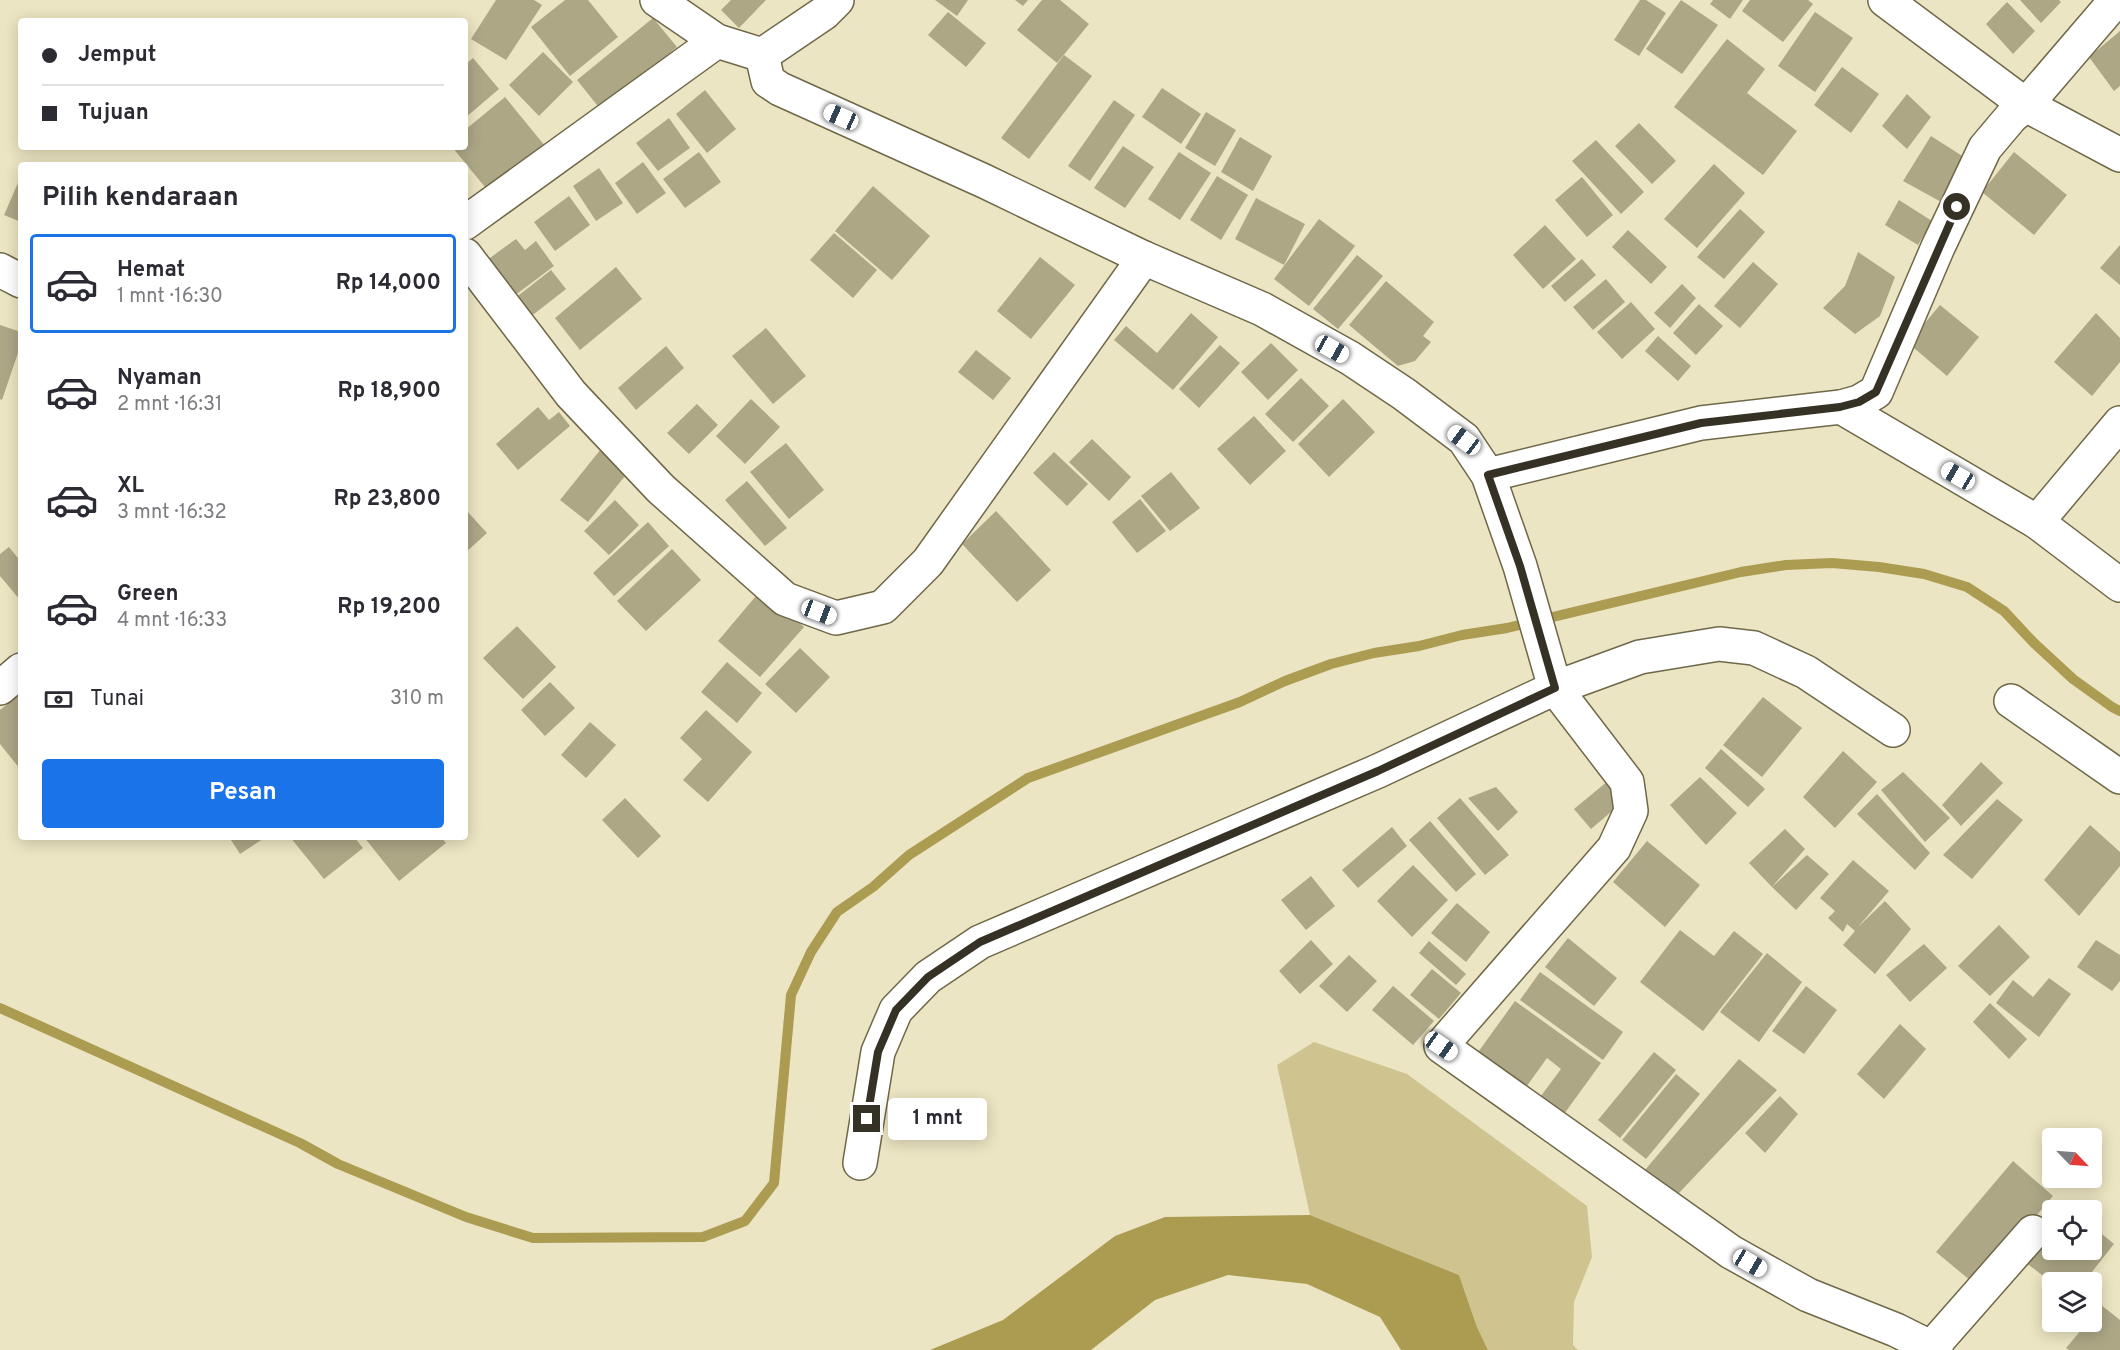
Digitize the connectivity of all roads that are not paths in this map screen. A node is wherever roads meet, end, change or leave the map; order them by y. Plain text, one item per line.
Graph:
1 (657, 0) edge
2 (837, 0) edge
3 (1885, 0) edge
4 (2116, 0) edge
5 (717, 41) junction
6 (762, 55) junction
7 (2026, 105) junction
8 (2120, 155) edge
9 (468, 221) edge
10 (1144, 258) junction
11 (468, 259) edge
12 (0, 270) edge
13 (18, 279) edge
14 (1840, 407) junction
15 (2120, 423) edge
16 (1488, 475) junction
17 (2037, 522) junction
18 (2120, 585) edge
19 (18, 673) edge
20 (1550, 674) junction
21 (0, 688) edge
22 (2011, 701) dead end
23 (1893, 730) dead end
24 (2120, 777) edge
25 (860, 1163) dead end
26 (2033, 1232) dead end
27 (1934, 1349) edge

1 - 5 street
2 - 6 street
3 - 7 street
4 - 7 street
5 - 6 street
5 - 9 street
6 - 10 street
7 - 8 street
7 - 14 street
10 - 11 street
10 - 16 street
12 - 13 street
14 - 16 street
14 - 17 street
15 - 17 street
16 - 20 street
17 - 18 street
19 - 21 street
20 - 23 street
20 - 25 street
20 - 27 street
22 - 24 street
26 - 27 street

